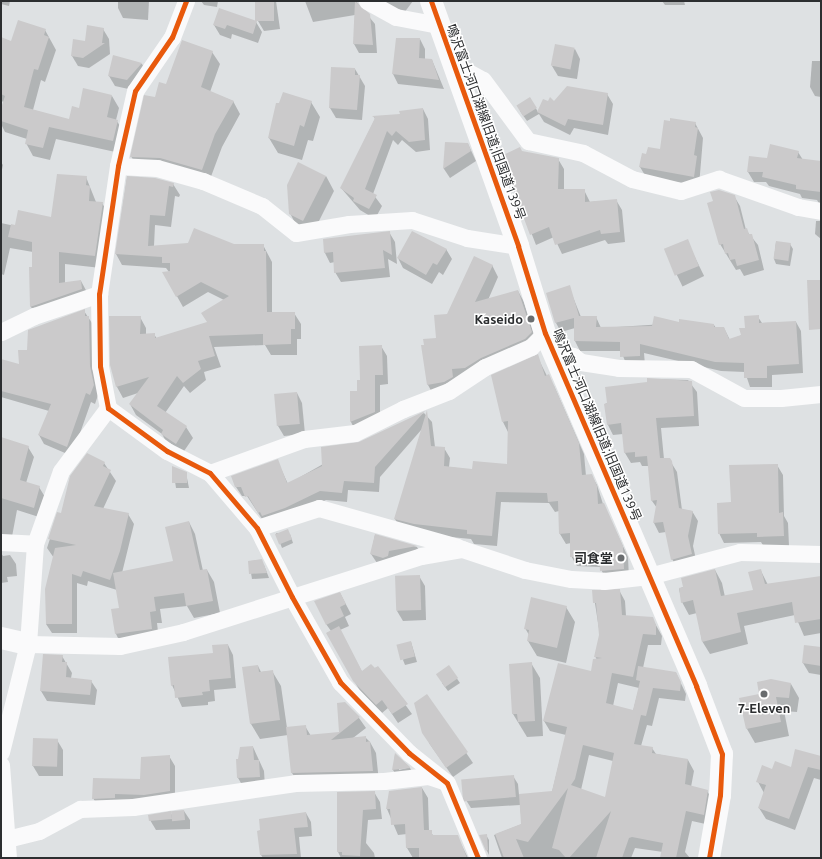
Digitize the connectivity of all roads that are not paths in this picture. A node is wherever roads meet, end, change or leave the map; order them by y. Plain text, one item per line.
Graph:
1 (186, 1) edge
2 (368, 1) edge
3 (431, 1) edge
4 (439, 25) junction
5 (452, 63) junction
6 (118, 166) junction
7 (821, 211) edge
8 (518, 246) junction
9 (99, 294) junction
10 (1, 332) edge
11 (548, 342) junction
12 (821, 394) edge
13 (108, 408) junction
14 (210, 473) junction
15 (257, 528) junction
16 (1, 542) edge
17 (35, 544) junction
18 (462, 548) junction
19 (821, 554) edge
20 (649, 576) junction
21 (292, 597) junction
22 (1, 638) edge
23 (28, 644) junction
24 (1, 752) edge
25 (1, 764) edge
26 (447, 783) junction
27 (7, 839) junction
28 (8, 858) edge
29 (478, 858) edge
30 (709, 858) edge

1 - 6 street
2 - 4 street
3 - 4 street, 鳴沢富士河口湖線旧道;旧国道139号
4 - 5 street, 鳴沢富士河口湖線旧道;旧国道139号
5 - 7 street
5 - 8 street, 鳴沢富士河口湖線旧道;旧国道139号
6 - 8 street
6 - 9 street
8 - 11 street, 鳴沢富士河口湖線旧道;旧国道139号
9 - 10 street
9 - 13 street
11 - 12 street
11 - 14 street
11 - 20 street, 鳴沢富士河口湖線旧道;旧国道139号
13 - 14 street
13 - 17 street
14 - 15 street
15 - 18 street
15 - 21 street
16 - 17 street
17 - 23 street
18 - 20 street
18 - 21 street
19 - 20 street
20 - 30 street, 鳴沢富士河口湖線旧道;旧国道139号
21 - 23 street
21 - 26 street
22 - 23 street
23 - 24 street
25 - 27 street
26 - 27 street
26 - 29 street
27 - 28 street

